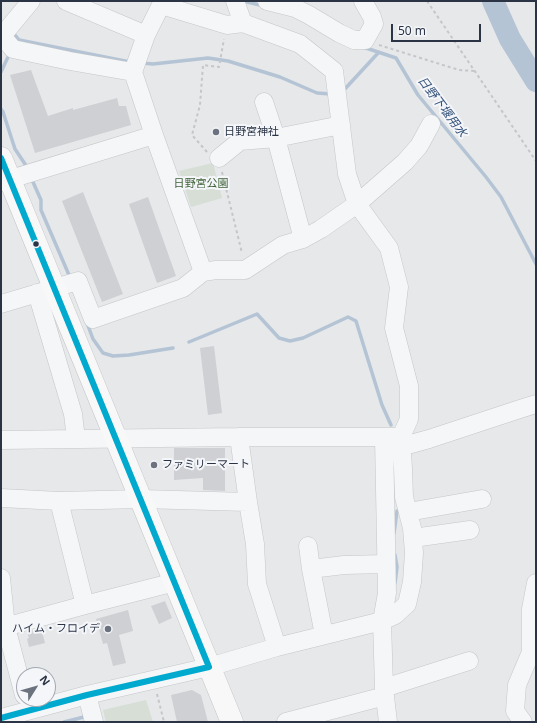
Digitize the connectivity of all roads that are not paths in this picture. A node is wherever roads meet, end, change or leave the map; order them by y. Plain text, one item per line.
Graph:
1 (31, 1) edge
2 (66, 1) edge
3 (235, 1) edge
4 (267, 1) edge
5 (363, 1) edge
6 (237, 22) junction
7 (146, 35) junction
8 (1, 36) edge
9 (135, 66) junction
10 (264, 102) dead end
11 (431, 124) dead end
12 (341, 125) junction
13 (154, 135) junction
14 (276, 138) junction
15 (1, 158) edge
16 (218, 158) road end
17 (5, 180) edge
18 (357, 204) junction
19 (303, 239) junction
20 (203, 272) junction
21 (45, 290) junction
22 (1, 304) edge
23 (536, 404) edge
24 (2, 437) edge
25 (239, 437) junction
26 (116, 438) junction
27 (392, 438) junction
28 (76, 439) junction
29 (1, 498) edge
30 (482, 499) dead end
31 (141, 500) junction
32 (59, 501) junction
33 (248, 502) junction
34 (408, 512) junction
35 (470, 530) dead end
36 (413, 538) junction
37 (308, 546) dead end
38 (386, 564) junction
39 (311, 569) junction
40 (1, 578) edge
41 (175, 582) junction
42 (536, 583) edge
43 (84, 605) junction
44 (382, 621) junction
45 (4, 627) edge
46 (324, 635) junction
47 (277, 647) junction
48 (534, 652) edge
49 (469, 661) dead end
50 (209, 667) junction
51 (16, 668) edge
52 (384, 692) junction
53 (18, 707) edge
54 (56, 707) edge
55 (92, 712) edge
56 (1, 718) edge
57 (536, 720) edge
58 (232, 722) edge
59 (286, 722) edge
60 (388, 722) edge
61 (523, 722) edge
62 (526, 722) edge

1 - 8 street
2 - 7 street
3 - 6 street
4 - 5 street
6 - 7 street
6 - 12 street
7 - 9 street
8 - 9 street
9 - 13 street
10 - 14 street
11 - 18 street
12 - 14 street
12 - 18 street
13 - 17 street
13 - 20 street
14 - 16 street
14 - 19 street
15 - 17 main road
17 - 21 main road
18 - 19 street
18 - 27 street
19 - 20 street
20 - 21 street
21 - 22 street
21 - 26 main road
21 - 28 street
23 - 27 street
24 - 28 street
25 - 26 street
25 - 27 street
25 - 33 street
26 - 28 street
26 - 31 main road
27 - 34 street
27 - 38 street
29 - 32 street
30 - 34 street
31 - 32 street
31 - 33 street
31 - 41 main road
32 - 43 street
33 - 47 street
34 - 36 street
35 - 36 street
36 - 44 street
37 - 39 street
38 - 39 street
38 - 44 street
39 - 46 street
40 - 45 street
41 - 43 street
41 - 50 main road
42 - 48 street
43 - 45 street
44 - 46 street
44 - 52 street
45 - 51 street
46 - 47 street
47 - 50 street
48 - 61 street
49 - 52 street
50 - 55 street
50 - 58 main road
52 - 59 street
52 - 60 street
53 - 56 street
54 - 55 street
57 - 62 street

